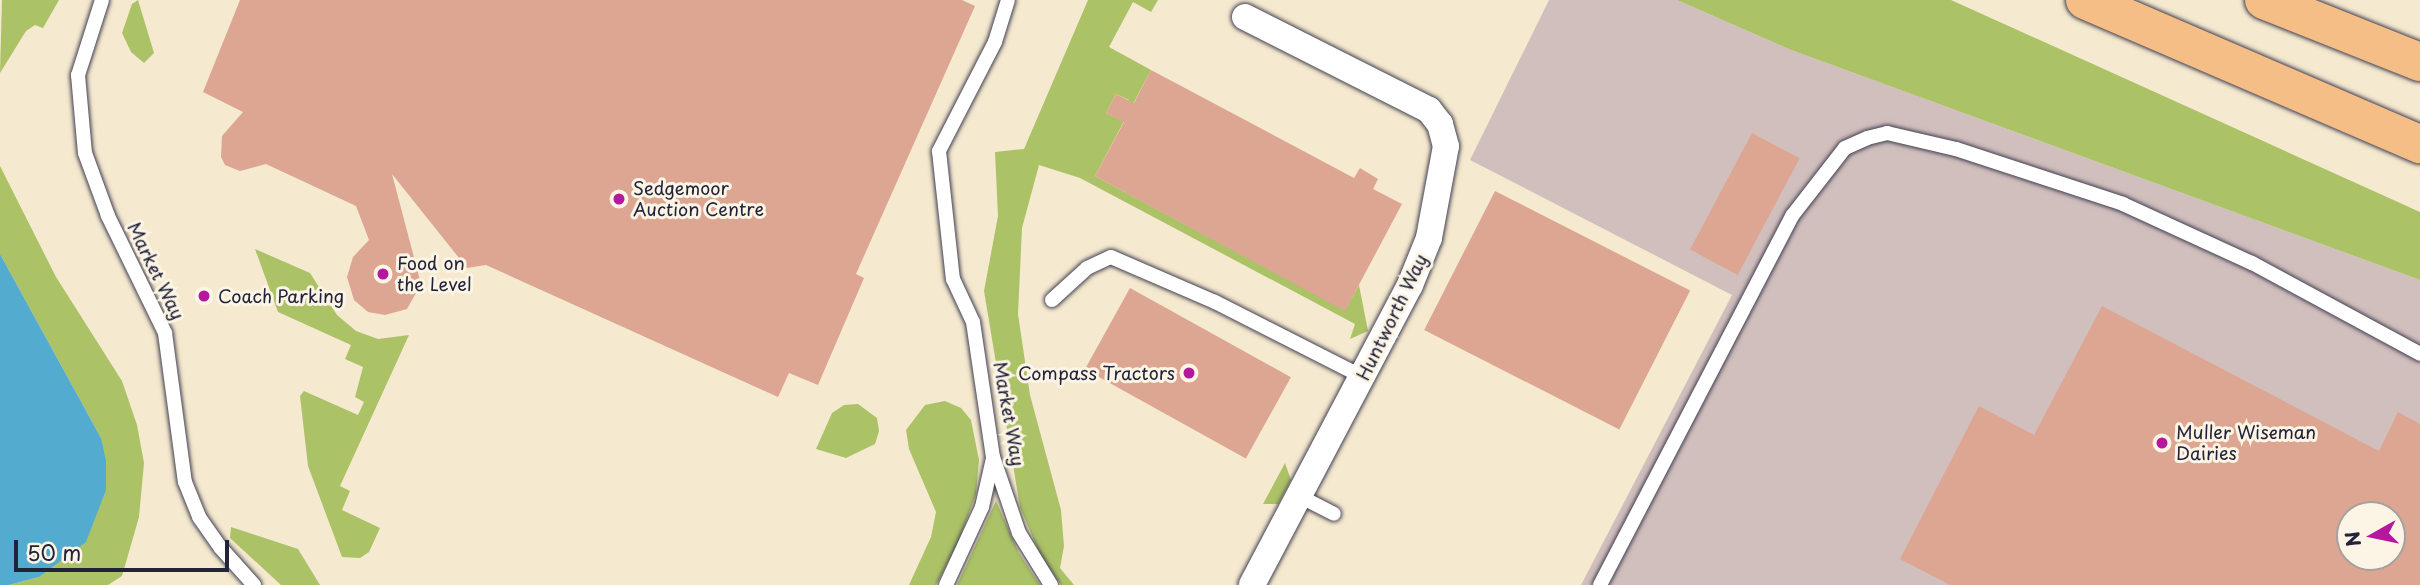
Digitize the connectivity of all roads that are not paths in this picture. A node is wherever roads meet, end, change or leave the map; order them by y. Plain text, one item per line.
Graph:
1 (102, 0) edge
2 (1008, 0) edge
3 (2085, 0) edge
4 (2264, 0) edge
5 (1245, 17) dead end
6 (2420, 62) edge
7 (2420, 144) edge
8 (1052, 300) dead end
9 (2420, 355) edge
10 (1363, 377) junction
11 (993, 457) junction
12 (1299, 496) junction
13 (1334, 514) dead end
14 (254, 585) edge
15 (946, 585) edge
16 (1051, 585) edge
17 (1252, 585) edge
18 (1600, 585) edge

1 - 14 lane, Market Way
2 - 11 lane, Market Way
3 - 7 highway
4 - 6 highway
5 - 10 street, Huntworth Way
8 - 10 lane
9 - 18 lane
10 - 12 street, Huntworth Way
11 - 15 lane
11 - 16 lane, Market Way
12 - 13 lane
12 - 17 street, Huntworth Way

